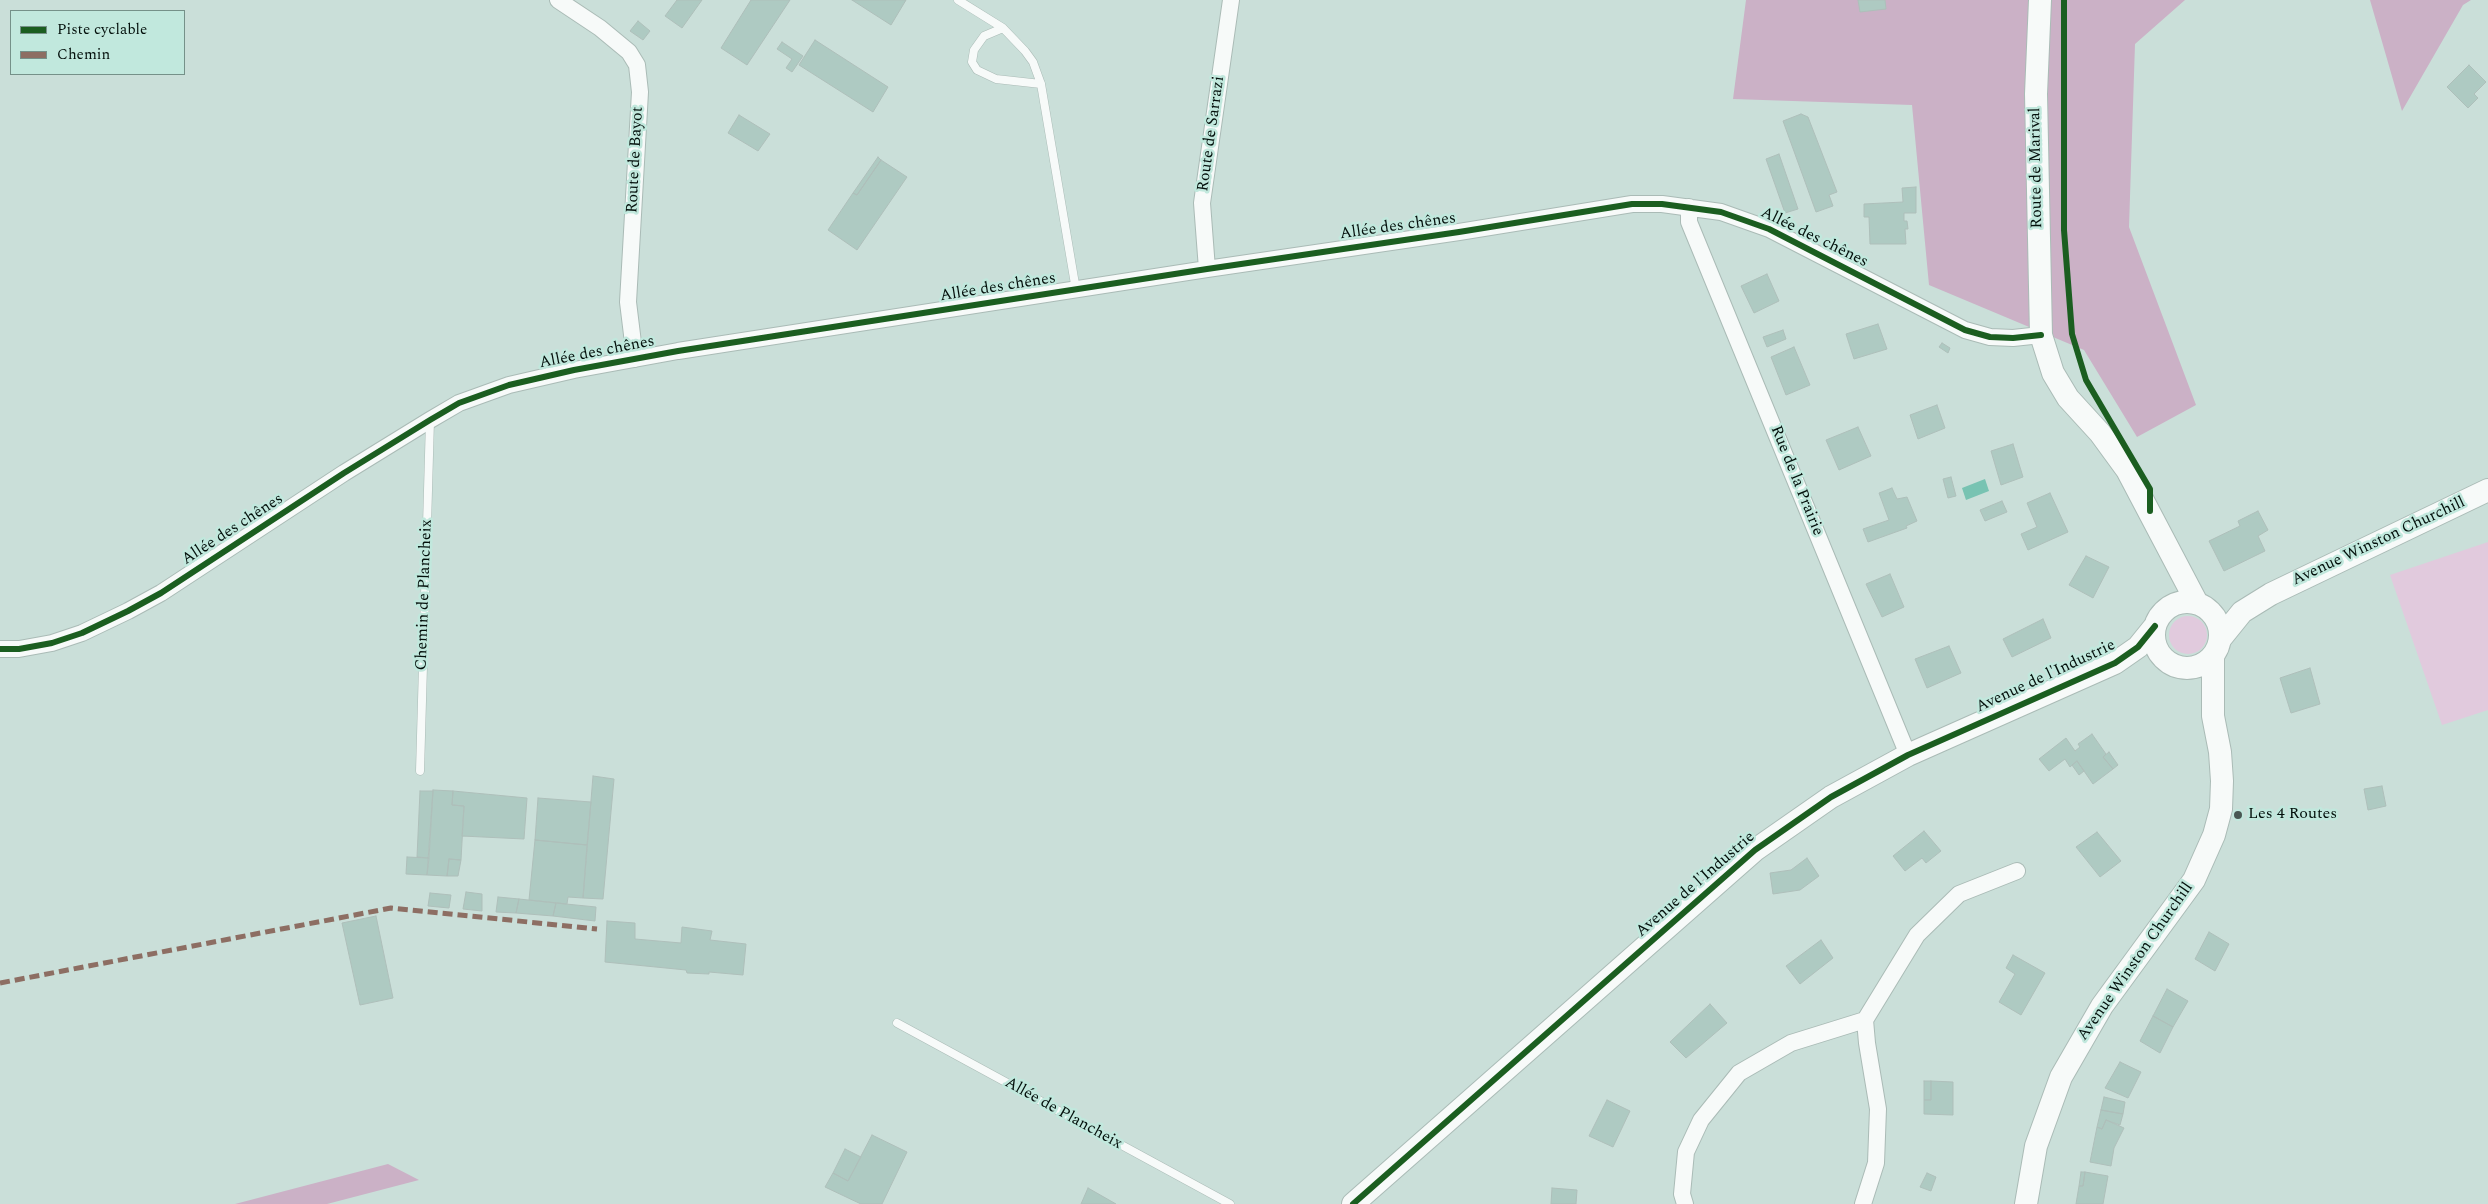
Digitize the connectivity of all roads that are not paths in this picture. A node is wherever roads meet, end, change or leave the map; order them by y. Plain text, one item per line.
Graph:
1 (558, 0) edge
2 (958, 0) edge
3 (1231, 0) edge
4 (2040, 0) edge
5 (1003, 28) junction
6 (1041, 84) junction
7 (1689, 207) junction
8 (1207, 269) junction
9 (1076, 290) junction
10 (2041, 335) junction
11 (635, 359) junction
12 (430, 420) junction
13 (2488, 490) edge
14 (2171, 551) junction
15 (2271, 594) junction
16 (2201, 605) junction
17 (2161, 617) junction
18 (2217, 647) junction
19 (0, 649) edge
20 (2115, 663) junction
21 (2174, 665) junction
22 (2213, 716) junction
23 (1908, 755) junction
24 (420, 771) dead end
25 (2017, 871) dead end
26 (1865, 1020) junction
27 (897, 1023) dead end
28 (1230, 1204) edge
29 (1353, 1204) edge
30 (1685, 1204) edge
31 (1862, 1204) edge
32 (2026, 1204) edge

1 - 11 street, Route de Bayot
2 - 5 lane
3 - 8 street, Route de Sarrazi
4 - 10 main road, Route de Marival
5 - 6 lane
5 - 6 lane
6 - 9 lane
7 - 8 street, Allée des chênes
7 - 10 street, Allée des chênes
7 - 23 street, Rue de la Prairie
8 - 9 street, Allée des chênes
9 - 11 street, Allée des chênes
10 - 14 main road
11 - 12 street, Allée des chênes
12 - 19 street, Allée des chênes
12 - 24 lane, Chemin de Plancheix
13 - 15 main road, Avenue Winston Churchill
14 - 16 main road
14 - 17 main road
15 - 16 main road, Avenue Winston Churchill
15 - 18 main road, Avenue Winston Churchill
16 - 17 main road
16 - 18 main road
17 - 20 main road, Avenue de l'Industrie
17 - 21 main road
18 - 21 main road
18 - 22 main road, Avenue Winston Churchill
20 - 21 main road, Avenue de l'Industrie
20 - 23 main road, Avenue de l'Industrie
21 - 22 main road, Avenue Winston Churchill
22 - 32 main road, Avenue Winston Churchill
23 - 29 main road, Avenue de l'Industrie
25 - 26 street
26 - 30 street
26 - 31 street
27 - 28 lane, Allée de Plancheix

